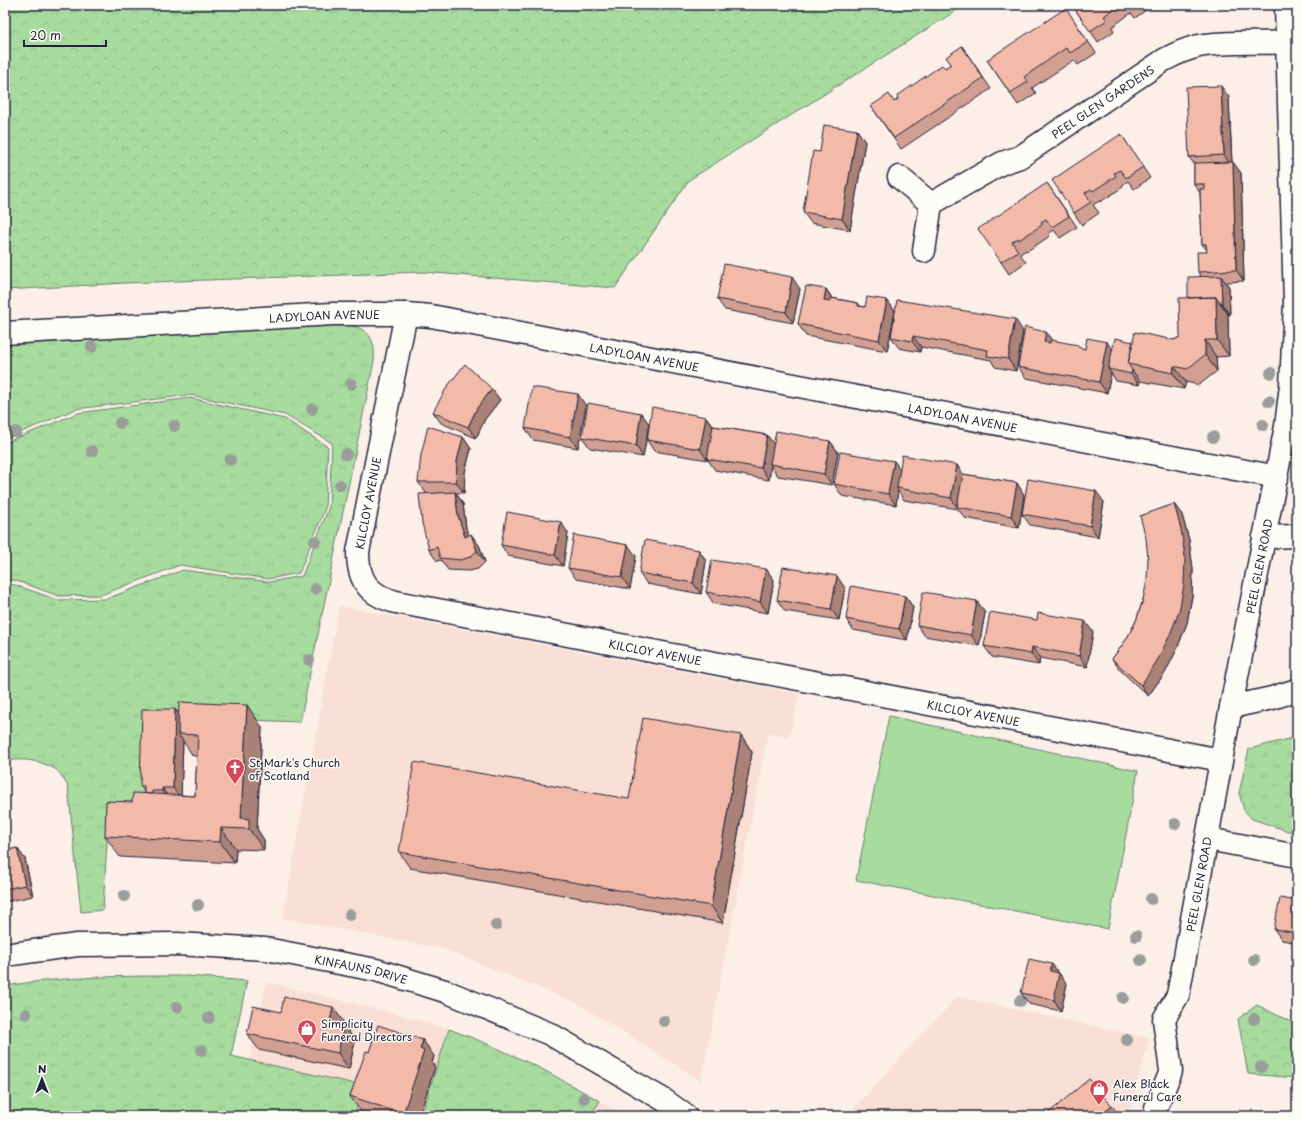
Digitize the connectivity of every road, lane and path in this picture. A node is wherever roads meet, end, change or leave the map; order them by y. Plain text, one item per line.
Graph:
1 (1286, 5) edge
2 (1287, 42) junction
3 (899, 176) dead end
4 (931, 204) junction
5 (924, 251) dead end
6 (1296, 303) edge
7 (406, 314) junction
8 (5, 333) edge
9 (1277, 477) junction
10 (1297, 536) edge
11 (1264, 537) junction
12 (1297, 690) edge
13 (1231, 707) junction
14 (1221, 760) junction
15 (1208, 840) junction
16 (1297, 856) edge
17 (5, 955) edge
18 (686, 1116) edge
19 (1154, 1116) edge

1 - 2 street, PEEL GLEN ROAD
2 - 4 street, PEEL GLEN GARDENS
2 - 6 street, PEEL GLEN ROAD
3 - 4 street
4 - 5 street
6 - 9 street, PEEL GLEN ROAD
7 - 8 street, LADYLOAN AVENUE
7 - 9 street, LADYLOAN AVENUE
7 - 14 street, KILCLOY AVENUE
9 - 11 street, PEEL GLEN ROAD
10 - 11 street
11 - 13 street, PEEL GLEN ROAD
12 - 13 street
13 - 14 street, PEEL GLEN ROAD
14 - 15 street, PEEL GLEN ROAD
15 - 16 street
15 - 19 street, PEEL GLEN ROAD
17 - 18 street, KINFAUNS DRIVE

